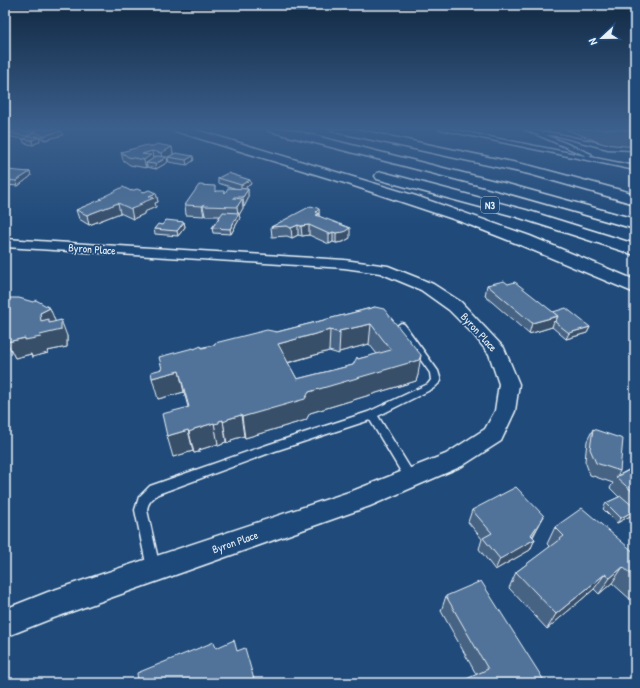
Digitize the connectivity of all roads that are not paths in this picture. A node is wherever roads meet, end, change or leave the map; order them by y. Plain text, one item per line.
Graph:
1 (286, 161) edge
2 (326, 161) edge
3 (400, 161) edge
4 (489, 161) edge
5 (602, 161) edge
6 (607, 162) joint
7 (344, 166) junction
8 (635, 168) edge
9 (531, 170) junction
10 (635, 192) edge
11 (635, 199) edge
12 (635, 224) edge
13 (5, 243) edge
14 (635, 250) edge
15 (635, 263) edge
16 (635, 287) edge
17 (401, 326) dead end
18 (372, 415) junction
19 (411, 479) junction
20 (154, 570) junction
21 (5, 622) edge

1 - 16 highway
2 - 7 highway, N3
3 - 12 highway, N3
4 - 9 highway
5 - 6 lane
6 - 8 lane
7 - 14 highway, N3
7 - 15 highway
9 - 10 highway
9 - 11 highway
13 - 19 street, Byron Place
17 - 18 lane
18 - 19 lane
18 - 20 lane
19 - 20 street, Byron Place
20 - 21 street, Byron Place

